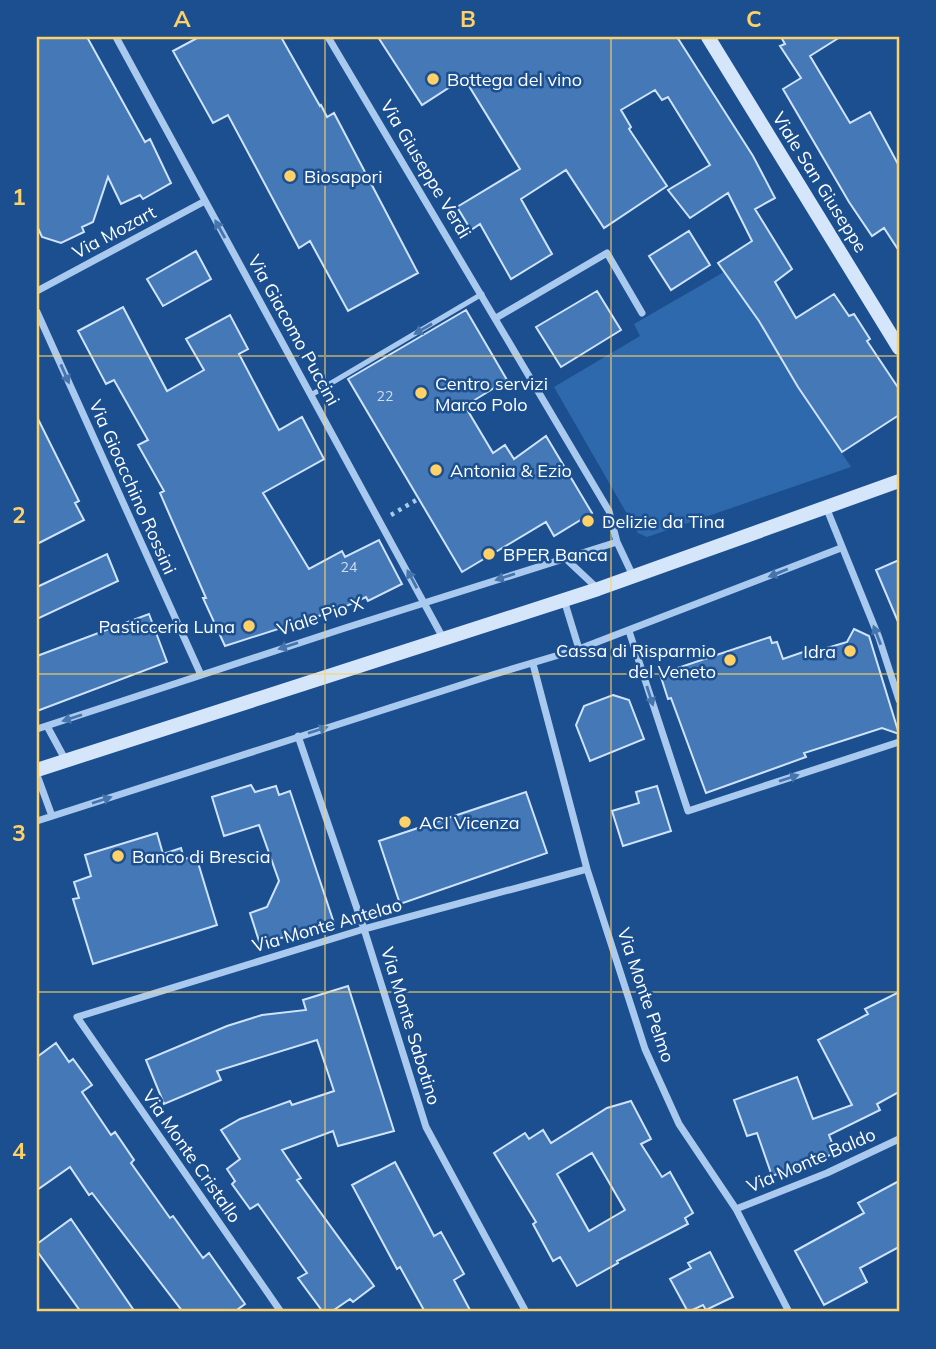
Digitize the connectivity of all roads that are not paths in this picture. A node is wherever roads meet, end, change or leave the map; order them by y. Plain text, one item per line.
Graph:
1 (116, 37) edge
2 (328, 37) edge
3 (708, 37) edge
4 (205, 201) junction
5 (37, 291) edge
6 (482, 294) junction
7 (37, 312) edge
8 (642, 313) dead end
9 (496, 318) junction
10 (899, 348) edge
11 (311, 395) junction
12 (899, 481) edge
13 (826, 508) junction
14 (609, 511) junction
15 (617, 542) junction
16 (841, 548) junction
17 (565, 558) junction
18 (631, 570) junction
19 (598, 589) junction
20 (564, 600) junction
21 (425, 603) junction
22 (629, 632) junction
23 (444, 639) junction
24 (579, 649) junction
25 (533, 664) junction
26 (201, 675) junction
27 (899, 699) edge
28 (47, 726) junction
29 (37, 729) edge
30 (298, 736) junction
31 (899, 742) edge
32 (66, 761) junction
33 (37, 772) edge
34 (52, 816) junction
35 (37, 821) edge
36 (587, 869) junction
37 (364, 929) junction
38 (77, 1017) joint
39 (899, 1139) edge
40 (736, 1209) junction
41 (281, 1312) edge
42 (526, 1312) edge
43 (789, 1312) edge

1 - 4 street, Via Giacomo Puccini
2 - 6 street, Via Giuseppe Verdi
3 - 10 main road, Viale San Giuseppe
4 - 5 street, Via Mozart
11 -> 4 street, Via Giacomo Puccini
6 - 9 street, Via Giuseppe Verdi
6 -> 11 lane
7 -> 26 street, Via Gioacchino Rossini
8 - 9 street
9 - 14 street, Via Giuseppe Verdi
21 -> 11 street, Via Giacomo Puccini
12 - 13 main road
13 - 16 street
13 - 18 main road
14 - 15 street, Via Giuseppe Verdi
14 - 18 street
15 - 17 street, Viale Pio X
15 - 18 street, Via Giuseppe Verdi
16 -> 22 street
27 -> 16 street
17 - 19 street
17 -> 21 street, Viale Pio X
18 - 19 main road
19 - 20 main road
20 - 23 main road
20 - 24 street
21 - 23 street, Via Giacomo Puccini
21 -> 26 street, Viale Pio X
22 - 24 street
22 -> 31 street
23 - 32 main road
24 - 25 street
30 -> 25 street
25 - 36 street, Via Monte Pelmo
26 -> 28 street, Viale Pio X
28 - 29 street, Viale Pio X
28 - 32 street
34 -> 30 street
30 - 37 street, Via Monte Sabotino
32 - 33 main road
33 - 34 street
34 - 35 street
36 - 37 street, Via Monte Antelao
36 - 40 street, Via Monte Pelmo
37 - 38 street, Via Monte Antelao
37 - 42 street, Via Monte Sabotino
38 - 41 street, Via Monte Cristallo
39 - 40 street, Via Monte Baldo
40 - 43 street, Via Monte Pelmo

